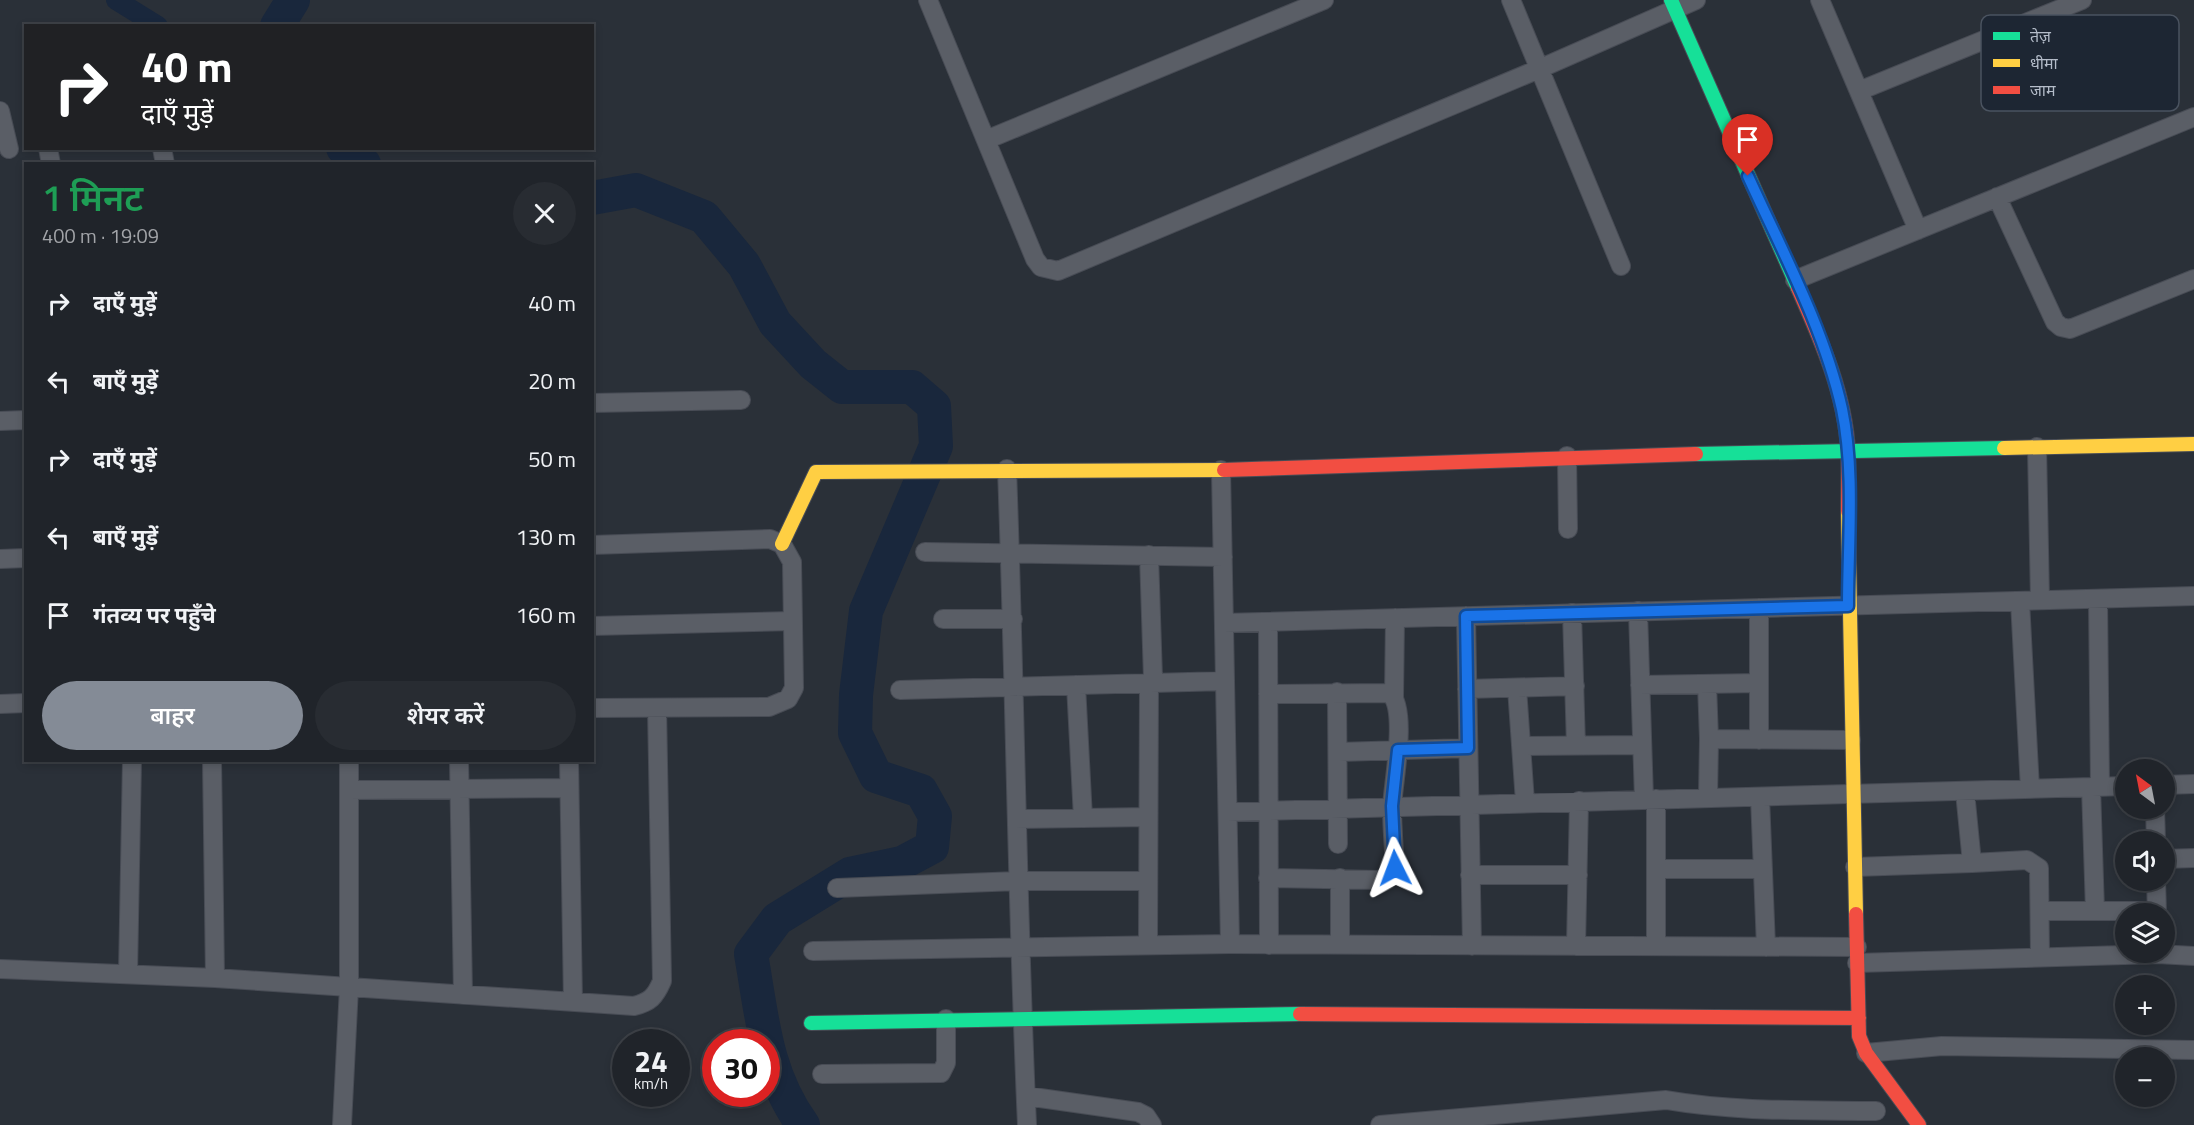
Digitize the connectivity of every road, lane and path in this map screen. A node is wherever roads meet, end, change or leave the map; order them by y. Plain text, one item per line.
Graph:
1 (1324, 0) edge
2 (1511, 0) edge
3 (1696, 0) edge
4 (1820, 0) edge
5 (2082, 0) edge
6 (934, 2) edge
7 (1672, 4) edge
8 (2046, 15) edge
9 (1981, 42) edge
10 (1539, 69) junction
11 (1859, 92) junction
12 (0, 111) edge
13 (2194, 117) edge
14 (986, 140) junction
15 (12, 149) edge
16 (1997, 197) junction
17 (1918, 230) junction
18 (1621, 266) dead end
19 (2194, 279) edge
20 (1795, 280) junction
21 (741, 400) dead end
22 (594, 403) edge
23 (24, 420) edge
24 (0, 421) edge
25 (2194, 444) edge
26 (2037, 447) junction
27 (1848, 450) junction
28 (1567, 456) junction
29 (1007, 469) junction
30 (1221, 470) junction
31 (1568, 529) dead end
32 (782, 544) junction
33 (594, 545) edge
34 (925, 552) dead end
35 (1010, 553) junction
36 (1149, 555) junction
37 (1223, 557) junction
38 (24, 558) edge
39 (0, 559) edge
40 (2194, 596) edge
41 (2098, 599) junction
42 (2040, 600) junction
43 (2020, 601) junction
44 (1848, 606) junction
45 (1759, 608) junction
46 (1638, 611) junction
47 (1572, 613) junction
48 (1466, 616) junction
49 (1395, 618) junction
50 (943, 619) dead end
51 (1013, 619) junction
52 (793, 621) junction
53 (1268, 621) junction
54 (1224, 622) junction
55 (594, 626) edge
56 (1225, 681) junction
57 (1149, 683) junction
58 (1759, 683) junction
59 (1707, 684) junction
60 (1076, 685) junction
61 (1640, 685) junction
62 (1575, 686) junction
63 (1015, 687) junction
64 (1517, 688) junction
65 (1467, 689) junction
66 (900, 690) dead end
67 (1337, 692) junction
68 (1268, 694) junction
69 (1394, 697) junction
70 (24, 703) edge
71 (0, 704) edge
72 (594, 708) edge
73 (657, 708) junction
74 (1709, 739) junction
75 (1759, 740) junction
76 (1851, 740) junction
77 (1642, 745) junction
78 (1522, 746) junction
79 (1576, 746) junction
80 (1468, 748) junction
81 (1398, 750) junction
82 (1339, 752) junction
83 (132, 762) edge
84 (212, 762) edge
85 (349, 762) edge
86 (459, 762) edge
87 (569, 762) edge
88 (2194, 784) edge
89 (2175, 785) edge
90 (2115, 786) edge
91 (2095, 787) junction
92 (569, 788) junction
93 (459, 789) junction
94 (2030, 789) junction
95 (349, 790) junction
96 (1965, 792) junction
97 (1853, 796) junction
98 (1760, 797) junction
99 (1708, 798) junction
100 (1650, 799) junction
101 (1579, 801) junction
102 (1526, 802) junction
103 (1469, 804) junction
104 (1392, 806) junction
105 (1340, 808) junction
106 (1268, 811) junction
107 (1228, 812) junction
108 (1148, 817) junction
109 (1083, 818) junction
110 (1017, 819) junction
111 (1338, 844) dead end
112 (2194, 858) edge
113 (2175, 859) edge
114 (1972, 863) junction
115 (1855, 867) junction
116 (1656, 869) junction
117 (1763, 869) junction
118 (1470, 875) junction
119 (1578, 875) junction
120 (1268, 878) junction
121 (1340, 878) junction
122 (1148, 880) junction
123 (1018, 881) junction
124 (837, 888) dead end
125 (2040, 911) junction
126 (2096, 911) junction
127 (2115, 911) edge
128 (1230, 944) junction
129 (1148, 945) junction
130 (1269, 945) junction
131 (1340, 945) junction
132 (1019, 946) junction
133 (1472, 946) junction
134 (1576, 946) junction
135 (1656, 946) junction
136 (1766, 947) junction
137 (813, 951) dead end
138 (0, 954) edge
139 (2115, 954) edge
140 (2175, 954) edge
141 (1857, 955) junction
142 (2194, 956) edge
143 (2040, 957) junction
144 (0, 969) edge
145 (128, 974) junction
146 (215, 978) junction
147 (349, 987) junction
148 (463, 995) junction
149 (573, 1002) junction
150 (1022, 1016) junction
151 (1858, 1018) junction
152 (946, 1019) junction
153 (811, 1023) dead end
154 (2194, 1050) edge
155 (1866, 1053) junction
156 (822, 1074) dead end
157 (1896, 1094) junction
158 (1026, 1096) junction
159 (1877, 1118) edge
160 (342, 1125) edge
161 (1027, 1125) edge
162 (1152, 1125) edge
163 (1380, 1125) edge
164 (1918, 1125) edge

1 - 14 street
2 - 10 street
3 - 7 street
4 - 11 street
5 - 8 street
6 - 14 street
7 - 10 street
7 - 20 street
9 - 11 street
10 - 14 street
10 - 18 street
11 - 17 street
12 - 15 street
13 - 16 street
16 - 17 street
16 - 19 street
17 - 20 street
20 - 27 street
21 - 22 street
23 - 24 street
25 - 26 street
26 - 27 street
26 - 42 street
27 - 28 street
27 - 44 street
28 - 30 street
28 - 31 street
29 - 30 street
29 - 32 street
29 - 35 street
30 - 37 street
32 - 33 street
32 - 52 street
34 - 35 street
35 - 36 street
35 - 51 street
36 - 37 street
36 - 57 street
37 - 54 street
38 - 39 street
40 - 41 street
41 - 42 street
41 - 91 street
42 - 43 street
43 - 44 street
43 - 94 street
44 - 45 street
44 - 76 street
45 - 46 street
45 - 58 street
46 - 47 street
46 - 61 street
47 - 48 street
47 - 62 street
48 - 49 street
48 - 65 street
49 - 53 street
49 - 69 street
50 - 51 street
51 - 63 street
52 - 55 street
52 - 73 street
53 - 54 street
53 - 68 street
54 - 56 street
56 - 57 street
56 - 107 street
57 - 60 street
57 - 108 street
58 - 59 street
58 - 75 street
59 - 61 street
59 - 74 street
60 - 63 street
60 - 109 street
61 - 77 street
62 - 64 street
62 - 79 street
63 - 66 street
63 - 110 street
64 - 65 street
64 - 78 street
65 - 80 street
67 - 68 street
67 - 69 street
67 - 82 street
68 - 106 street
69 - 81 street
70 - 71 street
72 - 73 street
73 - 149 street
74 - 75 street
74 - 99 street
75 - 76 street
76 - 97 street
77 - 79 street
77 - 100 street
78 - 79 street
78 - 102 street
80 - 81 street
80 - 103 street
81 - 82 street
81 - 104 street
82 - 105 street
83 - 145 street
84 - 146 street
85 - 95 street
86 - 93 street
87 - 92 street
88 - 89 street
90 - 91 street
91 - 94 street
91 - 126 street
92 - 93 street
92 - 149 street
93 - 95 street
93 - 148 street
94 - 96 street
95 - 147 street
96 - 97 street
96 - 114 street
97 - 98 street
97 - 115 street
98 - 99 street
98 - 117 street
99 - 100 street
100 - 101 street
100 - 116 street
101 - 102 street
101 - 119 street
102 - 103 street
103 - 104 street
103 - 118 street
104 - 105 street
104 - 121 street
105 - 106 street
105 - 111 street
106 - 107 street
106 - 120 street
107 - 128 street
108 - 109 street
108 - 122 street
109 - 110 street
110 - 123 street
112 - 113 street
114 - 115 street
114 - 125 street
115 - 141 street
116 - 117 street
116 - 135 street
117 - 136 street
118 - 119 street
118 - 133 street
119 - 134 street
120 - 121 street
120 - 130 street
121 - 131 street
122 - 123 street
122 - 129 street
123 - 124 street
123 - 132 street
125 - 126 street
125 - 143 street
126 - 127 street
128 - 129 street
128 - 130 street
129 - 132 street
130 - 131 street
131 - 133 street
132 - 137 street
132 - 150 street
133 - 134 street
134 - 135 street
135 - 136 street
136 - 141 street
138 - 144 street
139 - 143 street
140 - 142 street
141 - 143 street
141 - 151 street
144 - 145 street
145 - 146 street
146 - 147 street
147 - 148 street
147 - 160 street
148 - 149 street
150 - 151 street
150 - 152 street
150 - 158 street
151 - 155 street
152 - 153 street
152 - 156 street
154 - 155 street
155 - 157 street
157 - 159 street
157 - 164 street
158 - 161 street
158 - 162 street
159 - 163 street

